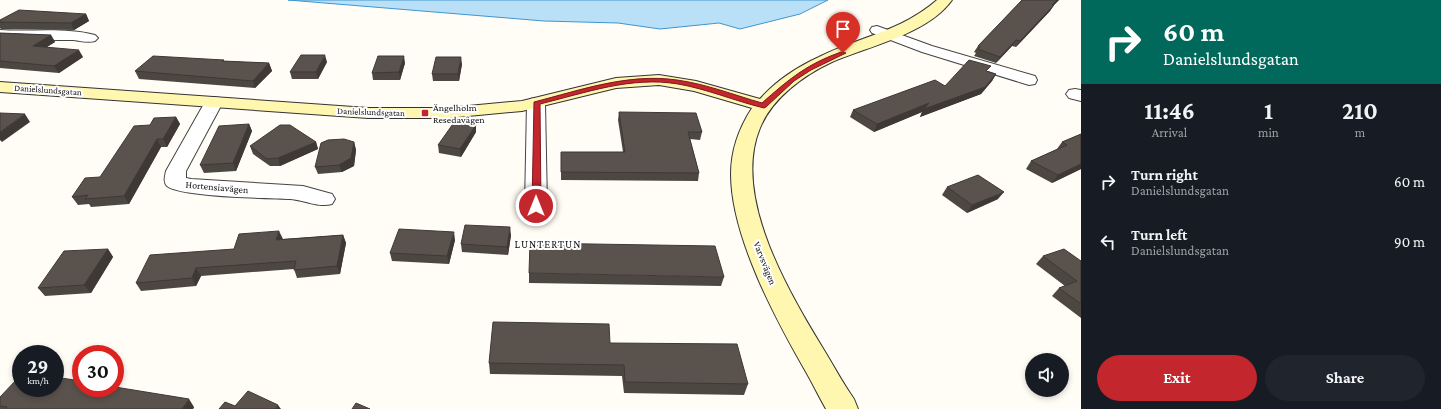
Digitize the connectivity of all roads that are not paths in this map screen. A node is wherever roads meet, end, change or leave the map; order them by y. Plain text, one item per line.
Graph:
1 (945, 0) edge
2 (883, 33) junction
3 (0, 34) edge
4 (90, 38) dead end
5 (1030, 80) dead end
6 (0, 87) edge
7 (214, 102) junction
8 (536, 103) junction
9 (764, 106) junction
10 (324, 199) dead end
11 (536, 206) dead end
12 (843, 409) edge

1 - 2 street
2 - 5 street
2 - 9 street
3 - 4 street
6 - 7 street, Danielslundsgatan
7 - 8 street, Danielslundsgatan
7 - 10 street, Hortensiavägen
8 - 9 street, Danielslundsgatan
8 - 11 street
9 - 12 street, Varvsvägen

